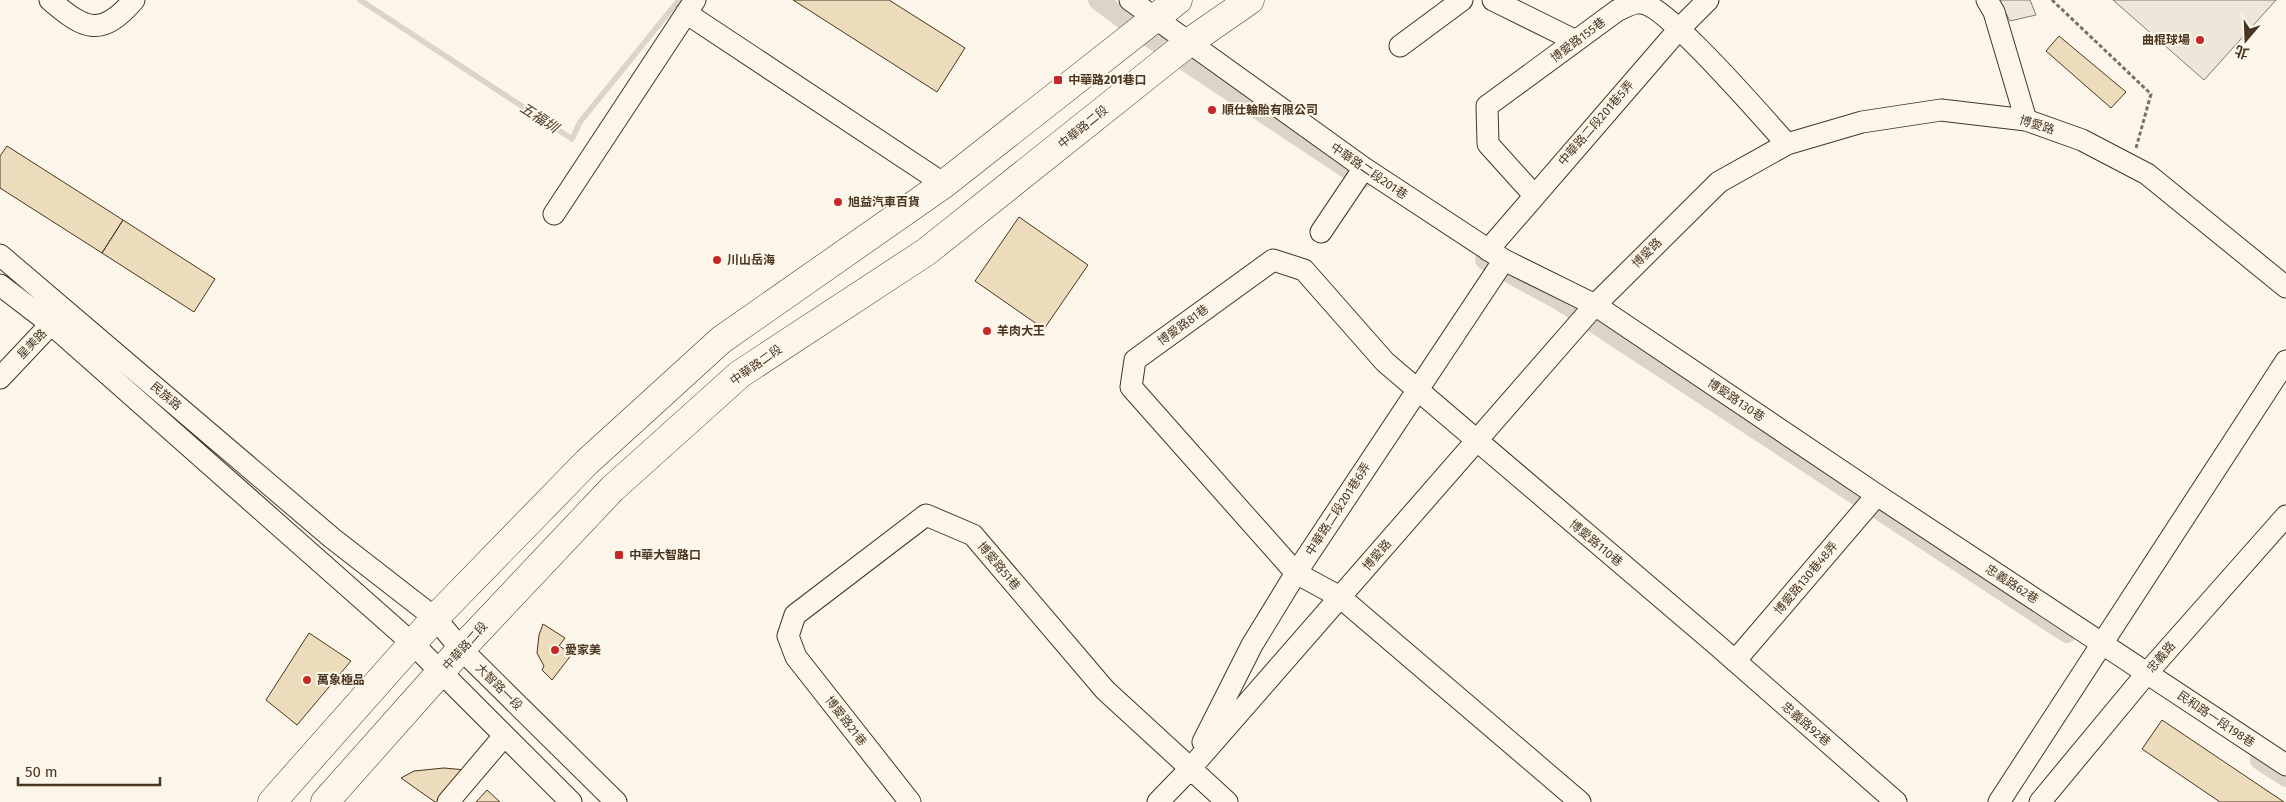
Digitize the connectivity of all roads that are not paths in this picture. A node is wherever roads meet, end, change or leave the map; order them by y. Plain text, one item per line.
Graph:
1 (50, 0) edge
2 (134, 0) edge
3 (1130, 0) edge
4 (1178, 0) edge
5 (1250, 0) edge
6 (1462, 0) edge
7 (1494, 0) edge
8 (1708, 0) edge
9 (1987, 0) edge
10 (691, 7) edge
11 (1155, 18) junction
12 (1679, 29) junction
13 (1576, 41) junction
14 (1188, 43) junction
15 (1400, 46) dead end
16 (2026, 120) junction
17 (1787, 144) junction
18 (1364, 168) junction
19 (944, 184) junction
20 (1534, 195) junction
21 (554, 214) dead end
22 (1321, 232) dead end
23 (0, 255) edge
24 (1496, 255) junction
25 (0, 285) edge
26 (2286, 287) edge
27 (1595, 305) junction
28 (57, 316) junction
29 (2286, 361) edge
30 (0, 378) edge
31 (1416, 390) junction
32 (1476, 440) junction
33 (1877, 495) junction
34 (2286, 516) edge
35 (332, 538) joint
36 (1296, 572) junction
37 (1340, 597) junction
38 (435, 618) junction
39 (788, 636) joint
40 (412, 644) junction
41 (2102, 644) junction
42 (1717, 646) joint
43 (461, 649) junction
44 (1735, 662) junction
45 (440, 672) junction
46 (2147, 673) junction
47 (504, 736) junction
48 (2286, 765) edge
49 (1189, 770) junction
50 (272, 802) edge
51 (325, 802) edge
52 (448, 802) edge
53 (571, 802) edge
54 (616, 802) edge
55 (910, 802) edge
56 (1158, 802) edge
57 (1227, 802) edge
58 (1580, 802) edge
59 (1896, 802) edge
60 (1998, 802) edge
61 (2040, 802) edge

1 - 2 street
3 - 11 street, 中華路二段201巷
4 - 11 main road
5 - 14 main road, 中華路二段
6 - 15 street
7 - 13 street
8 - 12 street, 中華路二段201巷5弄
9 - 16 street
10 - 19 street
10 - 21 street
11 - 14 street, 中華路二段201巷
11 - 19 main road
12 - 13 street, 博愛路155巷
12 - 17 street, 博愛路155巷
12 - 20 street, 中華路二段201巷5弄
13 - 20 street, 博愛路155巷
14 - 18 street, 中華路二段201巷
14 - 43 main road, 中華路二段
16 - 17 street, 博愛路
16 - 26 street, 博愛路
17 - 27 street, 博愛路
18 - 22 street
18 - 24 street, 中華路二段201巷
19 - 38 main road
20 - 24 street, 中華路二段201巷5弄
23 - 28 street, 民族路
24 - 27 street, 中華路二段201巷
24 - 31 street, 中華路二段201巷6弄
25 - 28 street, 民族路
27 - 32 street, 博愛路
27 - 33 street, 博愛路130巷
28 - 30 street, 星美路
28 - 35 street, 民族路
28 - 40 street, 民族路
29 - 41 street
31 - 32 street, 博愛路81巷
31 - 36 street, 中華路二段201巷6弄
31 - 36 street, 博愛路81巷
32 - 37 street, 博愛路
32 - 42 street, 博愛路110巷
33 - 41 street, 忠義路62巷
33 - 44 street, 博愛路130巷48弄
34 - 46 street, 忠義路
35 - 38 street, 大智路一段
36 - 37 street, 博愛路81巷
36 - 49 street, 中華路二段201巷6弄
37 - 49 street, 博愛路
37 - 58 street, 博愛路81巷
38 - 40 main road
38 - 43 street, 大智路一段
39 - 49 street, 博愛路51巷
39 - 55 street, 博愛路21巷
40 - 45 street
40 - 50 main road
41 - 46 street, 忠義路62巷
41 - 60 street
42 - 44 street, 忠義路92巷
43 - 45 main road, 中華路二段
43 - 54 street, 大智路一段
44 - 59 street, 忠義路92巷
45 - 47 street
45 - 51 main road, 中華路二段
46 - 48 street, 民和路一段198巷
46 - 61 street, 忠義路
47 - 52 street
47 - 53 street
49 - 56 street, 博愛路
49 - 57 street

